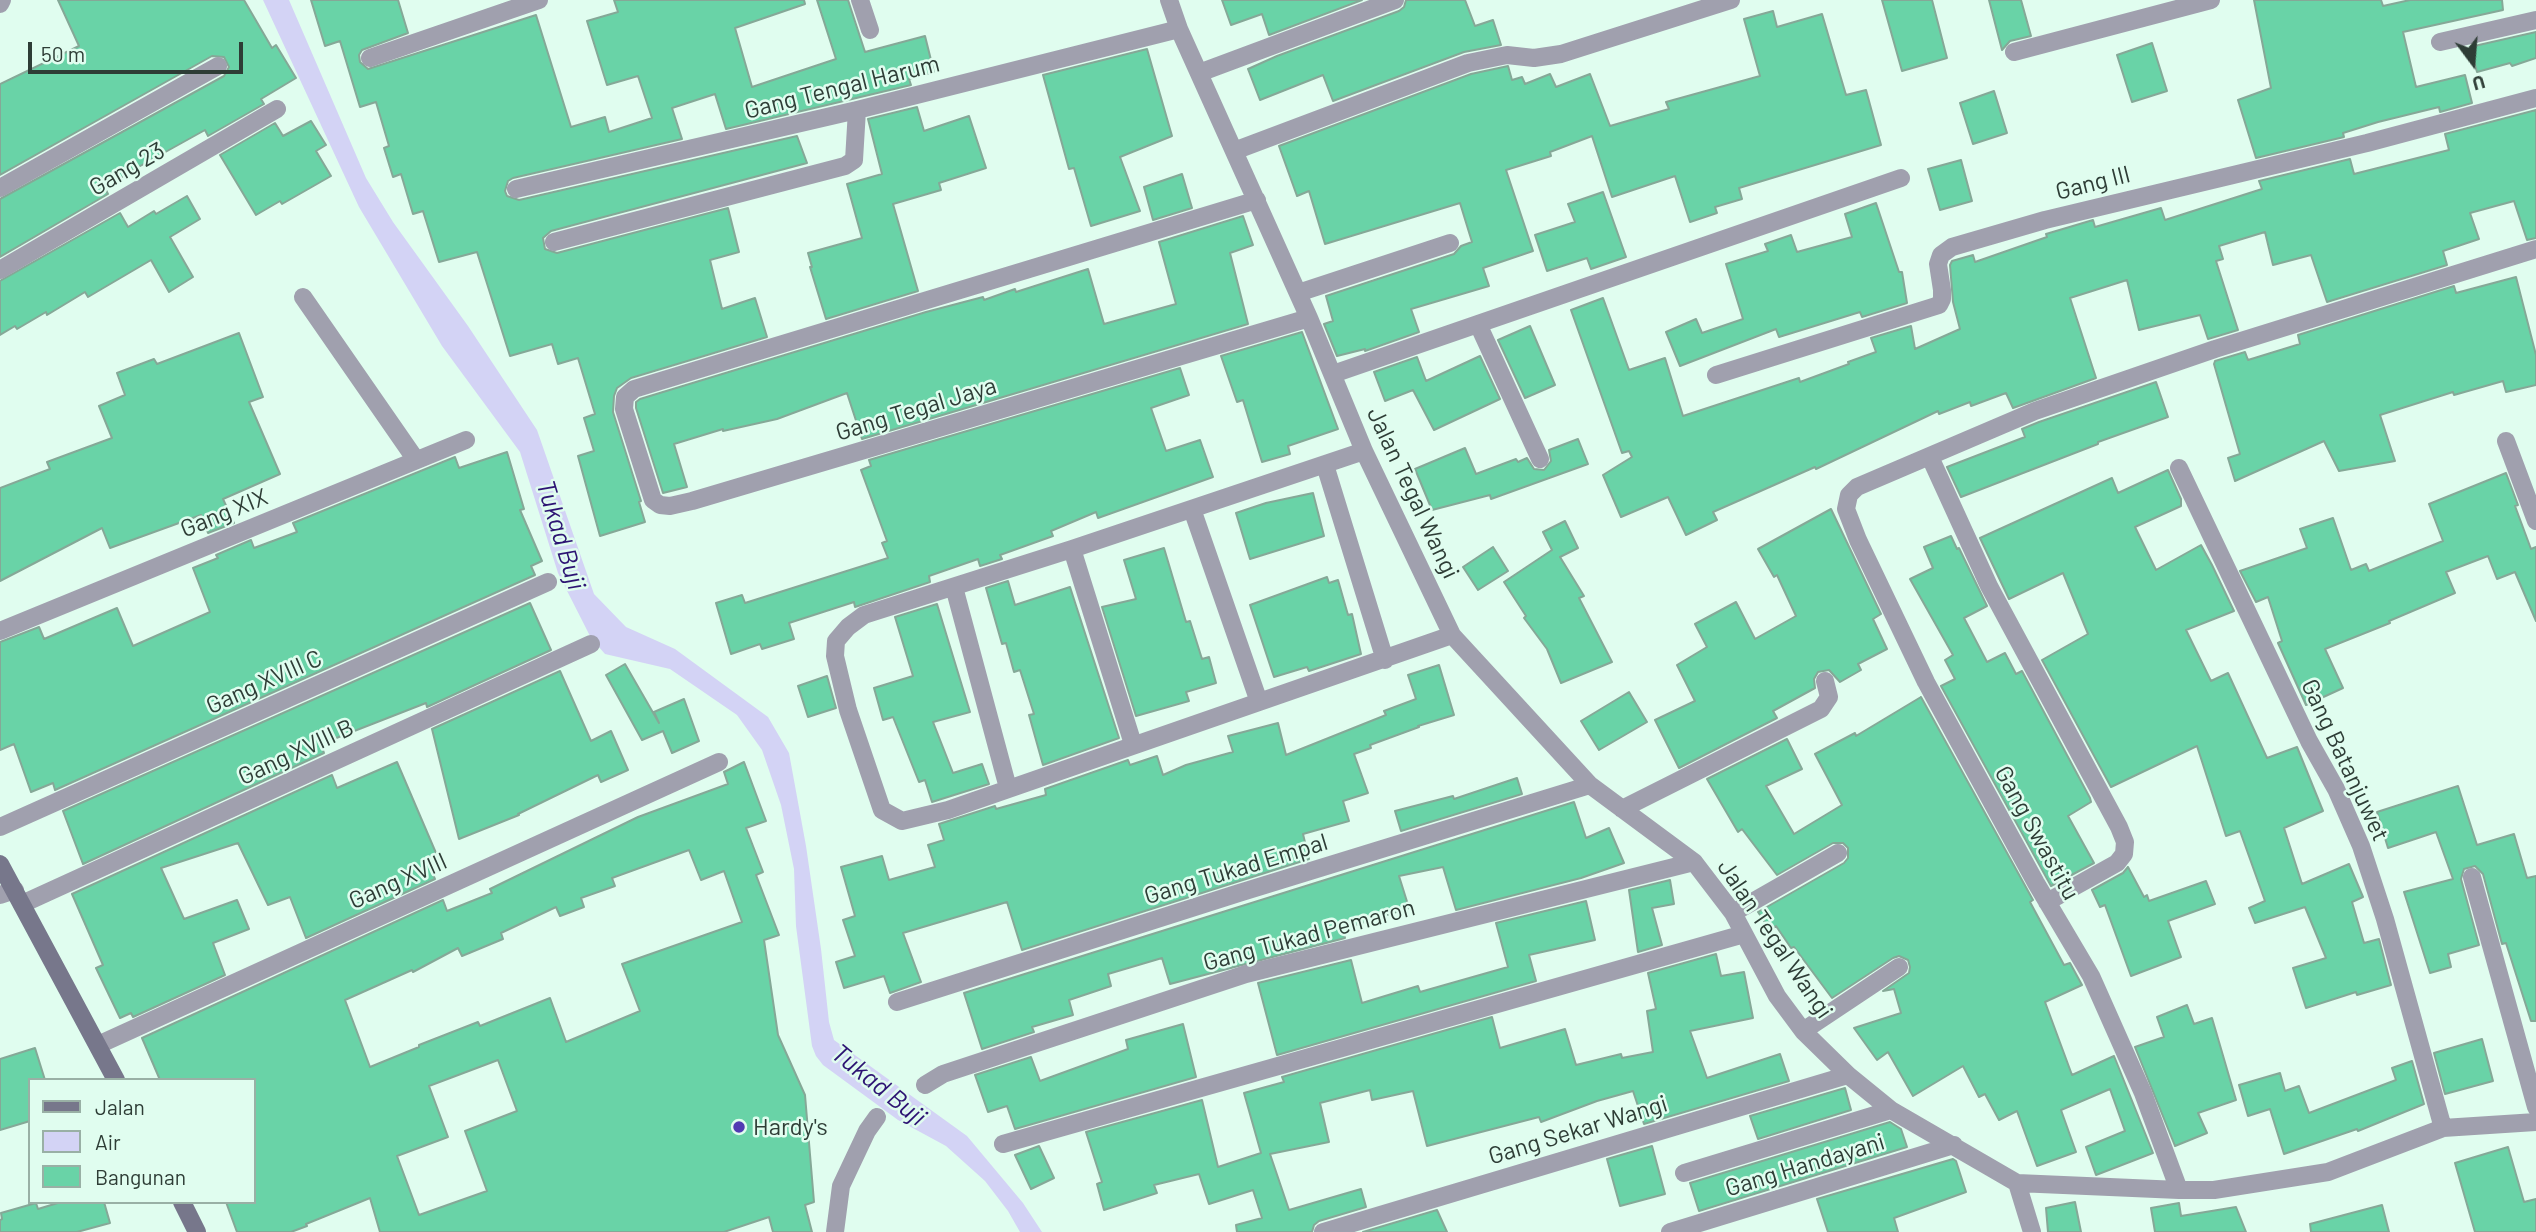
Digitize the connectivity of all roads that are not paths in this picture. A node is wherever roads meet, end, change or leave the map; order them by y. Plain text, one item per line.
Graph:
1 (539, 0) edge
2 (860, 0) edge
3 (1169, 0) edge
4 (1395, 0) edge
5 (1731, 0) edge
6 (2211, 0) edge
7 (2536, 20) edge
8 (1180, 29) junction
9 (870, 30) dead end
10 (2440, 42) dead end
11 (2014, 52) dead end
12 (370, 58) dead end
13 (218, 66) dead end
14 (1199, 73) junction
15 (2536, 97) edge
16 (277, 108) dead end
17 (857, 110) junction
18 (1234, 151) junction
19 (1900, 178) dead end
20 (0, 188) edge
21 (516, 189) dead end
22 (1257, 200) junction
23 (554, 242) dead end
24 (1450, 243) dead end
25 (2536, 250) edge
26 (0, 270) edge
27 (1298, 293) junction
28 (303, 297) dead end
29 (1309, 318) junction
30 (1478, 324) junction
31 (1333, 374) junction
32 (1716, 375) dead end
33 (466, 440) dead end
34 (2506, 441) dead end
35 (1364, 451) junction
36 (1930, 457) junction
37 (1540, 458) dead end
38 (416, 460) junction
39 (1325, 465) junction
40 (2179, 468) dead end
41 (1192, 509) junction
42 (2536, 521) edge
43 (1072, 549) junction
44 (548, 582) dead end
45 (954, 587) junction
46 (0, 631) edge
47 (1452, 635) junction
48 (592, 644) dead end
49 (1385, 660) junction
50 (1825, 681) dead end
51 (1259, 702) junction
52 (1133, 744) junction
53 (719, 762) dead end
54 (1590, 785) junction
55 (1008, 788) junction
56 (1622, 809) junction
57 (0, 827) edge
58 (1838, 853) dead end
59 (1694, 862) junction
60 (0, 864) edge
61 (2472, 877) dead end
62 (12, 896) edge
63 (2047, 902) junction
64 (1733, 913) junction
65 (1744, 934) junction
66 (1899, 967) dead end
67 (897, 1002) dead end
68 (1803, 1031) junction
69 (98, 1045) junction
70 (1848, 1074) junction
71 (115, 1078) edge
72 (925, 1085) dead end
73 (2536, 1107) edge
74 (1891, 1110) junction
75 (877, 1117) dead end
76 (2536, 1122) edge
77 (2444, 1128) junction
78 (1003, 1144) dead end
79 (1954, 1145) junction
80 (1684, 1173) dead end
81 (2017, 1184) junction
82 (2179, 1190) junction
83 (183, 1204) edge
84 (197, 1232) edge
85 (835, 1232) edge
86 (1322, 1232) edge
87 (1670, 1232) edge
88 (2032, 1232) edge

1 - 12 street
2 - 9 street
3 - 8 street, Jalan Tegal Wangi
4 - 14 street
5 - 18 street
6 - 11 street
7 - 10 street
8 - 14 street, Jalan Tegal Wangi
8 - 17 street, Gang Tengal Harum
13 - 20 street
14 - 18 street, Jalan Tegal Wangi
15 - 32 street, Gang III
16 - 26 street, Gang 23
17 - 21 street, Gang Tengal Harum
17 - 23 street
18 - 22 street, Jalan Tegal Wangi
19 - 30 street
22 - 27 street, Jalan Tegal Wangi
22 - 29 street, Gang Tegal Jaya
24 - 27 street
25 - 36 street
27 - 29 street, Jalan Tegal Wangi
28 - 38 street
29 - 31 street, Jalan Tegal Wangi
30 - 31 street
30 - 37 street
31 - 35 street, Jalan Tegal Wangi
33 - 38 street, Gang XIX
34 - 42 street
35 - 39 street
35 - 47 street, Jalan Tegal Wangi
36 - 63 street
36 - 63 street, Gang Swastitu
38 - 46 street, Gang XIX
39 - 41 street
39 - 49 street
40 - 77 street, Gang Batanjuwet
41 - 43 street
41 - 51 street
43 - 45 street
43 - 52 street
44 - 57 street, Gang XVIII C
45 - 55 street
45 - 55 street
47 - 49 street
47 - 54 street, Jalan Tegal Wangi
48 - 62 street, Gang XVIII B
49 - 51 street
50 - 56 street
51 - 52 street
52 - 55 street
53 - 69 street, Gang XVIII
54 - 56 street, Jalan Tegal Wangi
54 - 67 street, Gang Tukad Empal
56 - 59 street, Jalan Tegal Wangi
58 - 64 street
59 - 64 street, Jalan Tegal Wangi
59 - 72 street, Gang Tukad Pemaron
60 - 62 street
61 - 73 street
62 - 69 street
63 - 82 street, Gang Swastitu
64 - 65 street, Jalan Tegal Wangi
65 - 68 street, Jalan Tegal Wangi
65 - 78 street
66 - 68 street
68 - 70 street, Jalan Tegal Wangi
69 - 71 street
70 - 74 street, Jalan Tegal Wangi
70 - 86 street, Gang Sekar Wangi
74 - 79 street, Jalan Tegal Wangi
74 - 80 street
75 - 85 street
76 - 77 street, Jalan Tegal Wangi
77 - 82 street, Jalan Tegal Wangi
79 - 81 street, Jalan Tegal Wangi
79 - 87 street, Gang Handayani
81 - 82 street, Jalan Tegal Wangi
81 - 88 street
83 - 84 street

